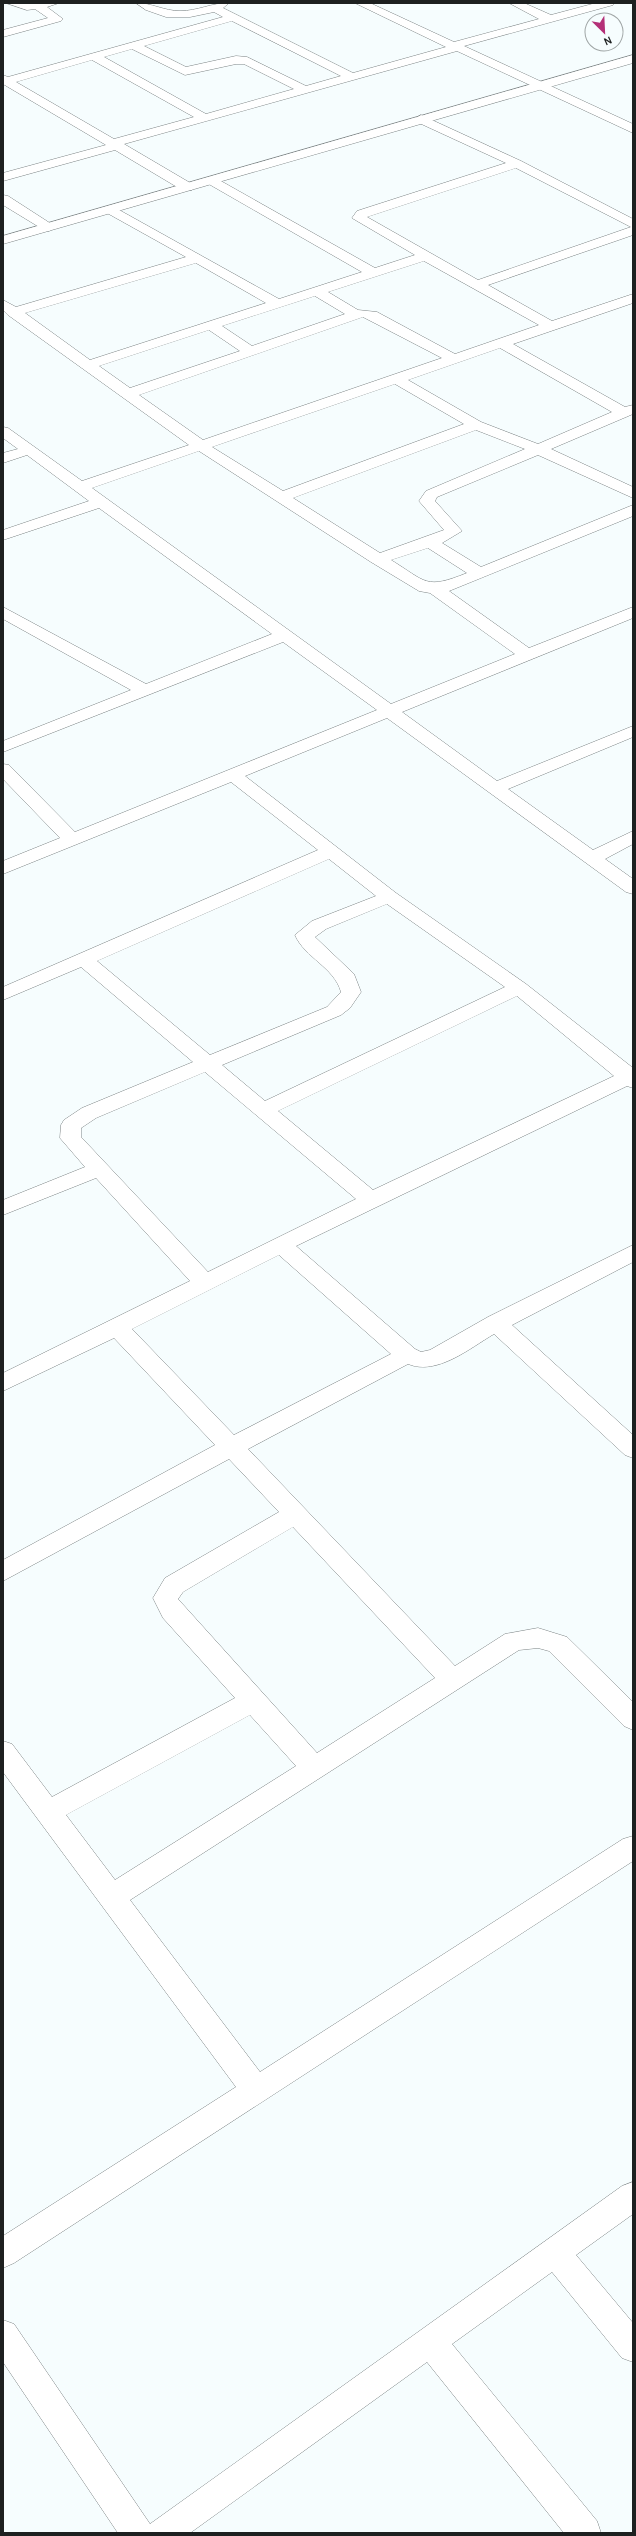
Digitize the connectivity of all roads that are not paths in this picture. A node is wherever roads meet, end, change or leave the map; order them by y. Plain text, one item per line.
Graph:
1 (12, 3) edge
2 (53, 3) edge
3 (142, 3) edge
4 (362, 3) edge
5 (515, 3) edge
6 (609, 3) edge
7 (220, 6) edge
8 (39, 7) junction
9 (179, 16) junction
10 (234, 17) junction
11 (549, 19) junction
12 (199, 25) junction
13 (3, 34) edge
14 (135, 46) junction
15 (454, 47) junction
16 (95, 57) junction
17 (633, 59) edge
18 (352, 77) junction
19 (5, 80) edge
20 (543, 85) junction
21 (305, 90) junction
22 (206, 119) junction
23 (421, 119) junction
24 (633, 129) edge
25 (116, 144) junction
26 (3, 164) edge
27 (517, 164) junction
28 (17, 173) junction
29 (3, 177) edge
30 (212, 180) junction
31 (188, 187) junction
32 (3, 198) edge
33 (112, 210) junction
34 (633, 224) edge
35 (49, 227) junction
36 (633, 231) edge
37 (3, 240) edge
38 (425, 256) junction
39 (198, 258) junction
40 (374, 273) junction
41 (476, 285) junction
42 (317, 291) junction
43 (633, 298) edge
44 (277, 303) junction
45 (8, 308) edge
46 (355, 314) junction
47 (210, 325) junction
48 (550, 326) junction
49 (501, 343) junction
50 (250, 351) junction
51 (454, 359) junction
52 (88, 365) junction
53 (396, 379) junction
54 (128, 394) junction
55 (629, 411) edge
56 (476, 425) junction
57 (3, 431) edge
58 (201, 446) junction
59 (536, 448) junction
60 (29, 450) junction
61 (3, 458) edge
62 (80, 487) junction
63 (633, 493) edge
64 (281, 497) junction
65 (101, 502) junction
66 (633, 510) edge
67 (3, 535) edge
68 (430, 542) junction
69 (377, 559) junction
70 (479, 573) junction
71 (435, 589) junction
72 (3, 612) edge
73 (633, 612) edge
74 (285, 635) junction
75 (527, 655) junction
76 (145, 691) junction
77 (389, 711) junction
78 (629, 736) edge
79 (3, 747) edge
80 (3, 769) edge
81 (232, 774) junction
82 (495, 788) junction
83 (633, 837) edge
84 (72, 840) junction
85 (332, 851) junction
86 (592, 858) junction
87 (3, 868) edge
88 (633, 888) edge
89 (389, 897) junction
90 (84, 960) junction
91 (520, 988) junction
92 (3, 994) edge
93 (208, 1064) junction
94 (632, 1078) edge
95 (263, 1110) junction
96 (99, 1169) junction
97 (370, 1200) junction
98 (3, 1208) edge
99 (282, 1246) junction
100 (633, 1253) edge
101 (205, 1283) junction
102 (496, 1323) junction
103 (116, 1326) junction
104 (407, 1355) junction
105 (3, 1383) edge
106 (232, 1447) junction
107 (633, 1449) edge
108 (295, 1514) junction
109 (3, 1571) edge
110 (452, 1679) junction
111 (252, 1701) junction
112 (633, 1719) edge
113 (3, 1752) edge
114 (314, 1768) junction
115 (48, 1812) junction
116 (633, 1847) edge
117 (111, 1897) junction
118 (256, 2090) junction
119 (633, 2196) edge
120 (554, 2252) junction
121 (3, 2253) edge
122 (3, 2335) edge
123 (430, 2342) junction
124 (633, 2347) edge
125 (137, 2533) edge
126 (162, 2533) edge
127 (585, 2533) edge

1 - 8 street
2 - 8 street
3 - 9 street
4 - 15 street
5 - 11 street
6 - 11 street
7 - 9 street
7 - 10 street
8 - 13 street
9 - 12 street
10 - 12 street
10 - 18 street
11 - 15 street
12 - 14 street
14 - 16 street
14 - 21 street
15 - 18 street
15 - 20 street
16 - 19 street
16 - 22 street
17 - 20 street
18 - 21 street
19 - 25 street
20 - 23 street
20 - 24 street
21 - 22 street
22 - 25 street
23 - 27 street
23 - 30 street
25 - 28 street
25 - 31 street
26 - 28 street
27 - 34 street
27 - 38 street
28 - 29 street
30 - 31 street
30 - 40 street
31 - 33 street
32 - 35 street
33 - 35 street
33 - 39 street
35 - 37 street
36 - 41 street
38 - 40 street
38 - 41 street
39 - 44 street
39 - 45 street
40 - 42 street
41 - 48 street
42 - 44 street
42 - 46 street
43 - 48 street
44 - 47 street
45 - 52 street
46 - 50 street
46 - 51 street
47 - 50 street
47 - 52 street
48 - 49 street
49 - 51 street
49 - 55 street
50 - 54 street
51 - 53 street
52 - 54 street
53 - 56 street
53 - 58 street
54 - 58 street
55 - 59 street
56 - 59 street
56 - 64 street
57 - 60 street
58 - 62 street
58 - 64 street
59 - 63 street
59 - 68 street
60 - 61 street
60 - 62 street
62 - 65 street
64 - 69 street
65 - 67 street
65 - 74 street
66 - 70 street
68 - 69 street
68 - 70 street
69 - 71 street
70 - 71 street
71 - 75 street
72 - 76 street
73 - 75 street
74 - 76 street
74 - 77 street
75 - 77 street
76 - 79 street
77 - 81 street
77 - 82 street
78 - 82 street
80 - 84 street
81 - 84 street
81 - 85 street
82 - 86 street
83 - 86 street
84 - 87 street
85 - 89 street
85 - 90 street
86 - 88 street
89 - 91 street
89 - 93 street
90 - 92 street
90 - 93 street
91 - 94 street
91 - 95 street
93 - 95 street
93 - 96 street
94 - 97 street
95 - 97 street
96 - 98 street
96 - 101 street
97 - 99 street
99 - 101 street
99 - 104 street
100 - 102 street
101 - 103 street
102 - 104 street
102 - 107 street
103 - 105 street
103 - 106 street
104 - 106 street
106 - 108 street
106 - 109 street
108 - 110 street
108 - 111 street
110 - 112 street
110 - 114 street
111 - 114 street
111 - 115 street
113 - 115 street
114 - 117 street
115 - 117 street
116 - 118 street
117 - 118 street
118 - 121 street
119 - 120 street
120 - 123 street
120 - 124 street
122 - 125 street
123 - 126 street
123 - 127 street

